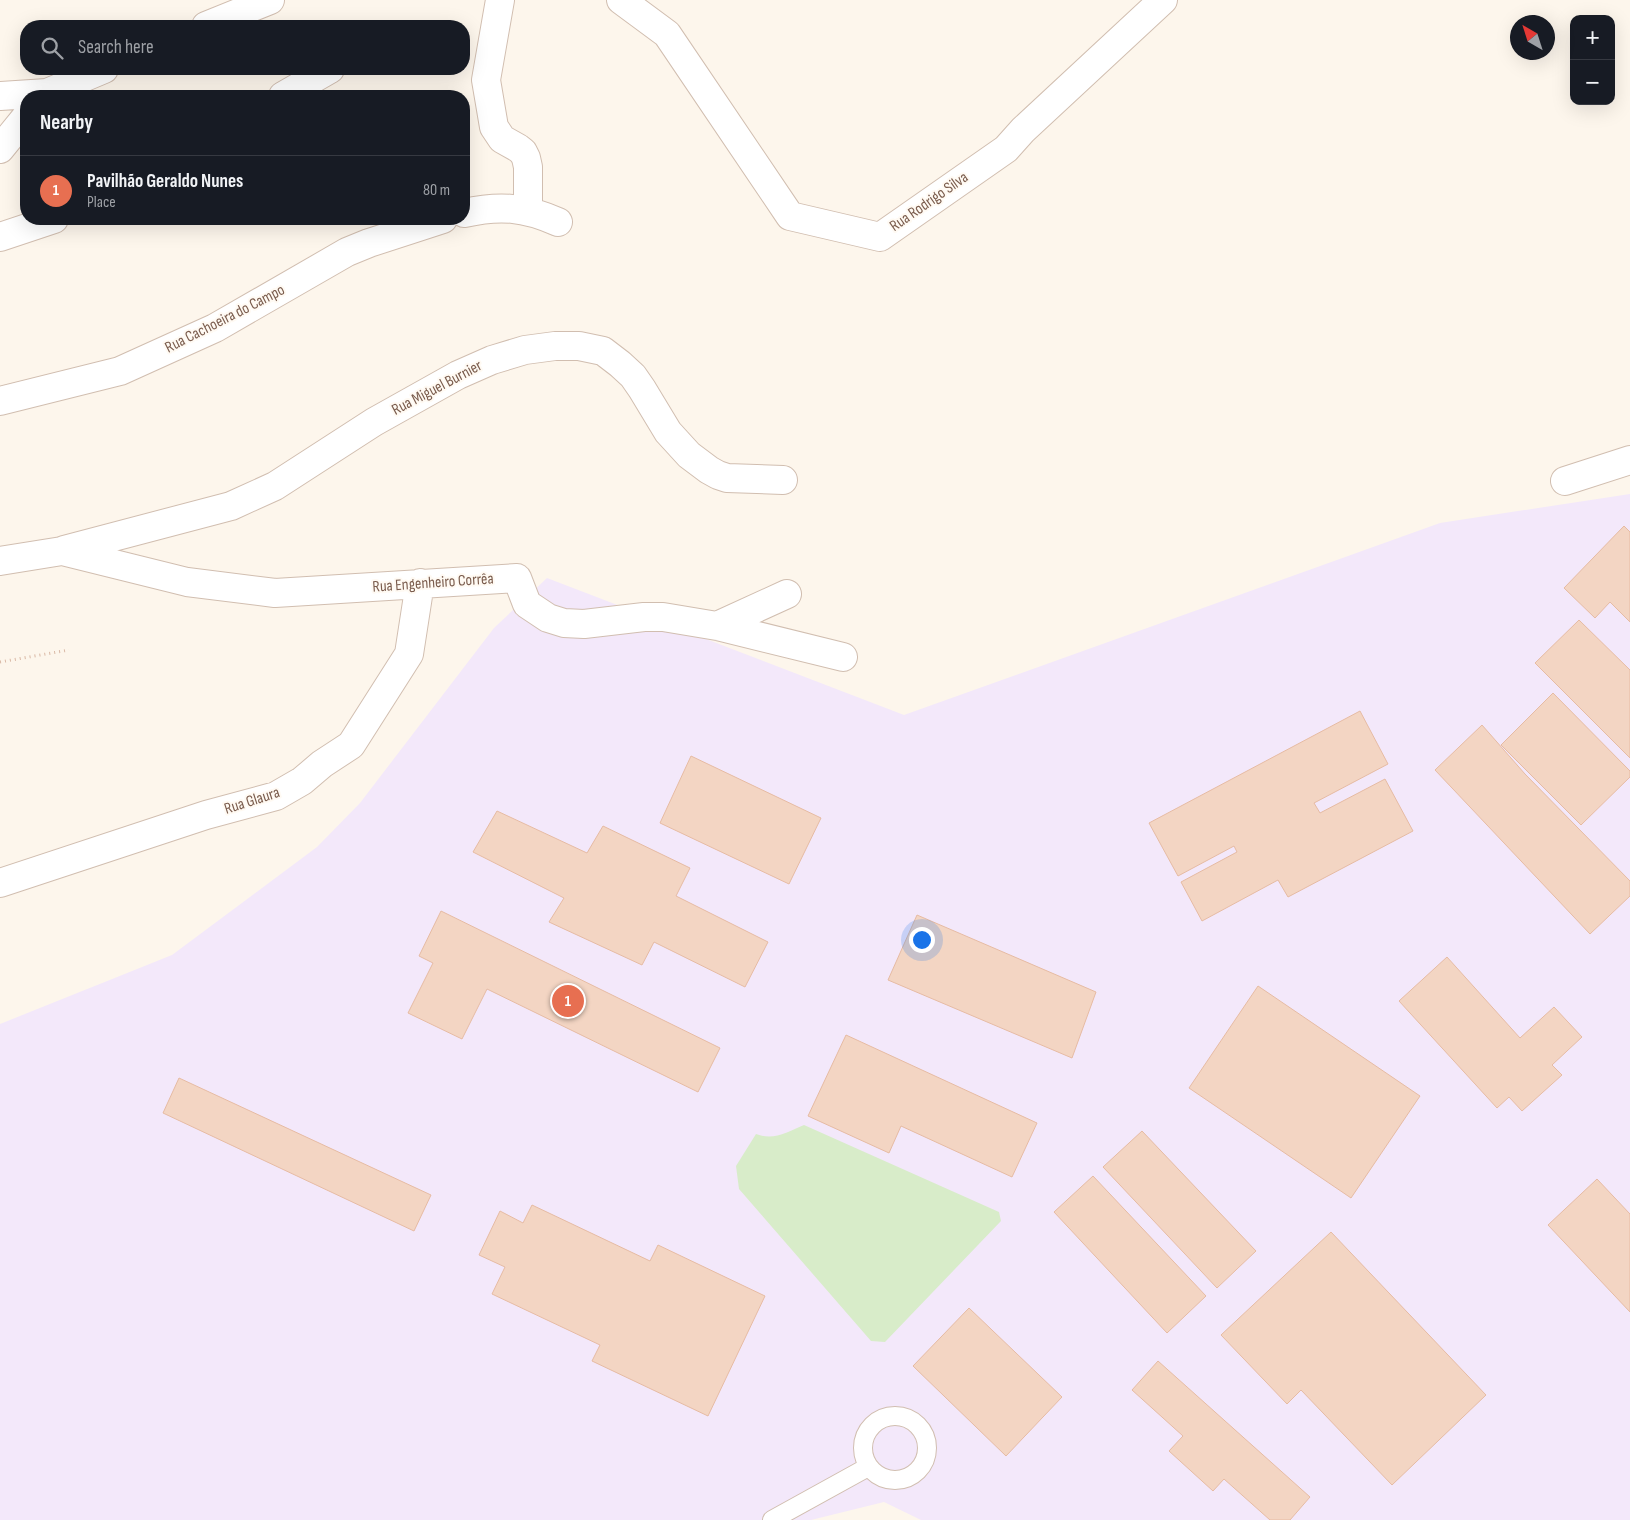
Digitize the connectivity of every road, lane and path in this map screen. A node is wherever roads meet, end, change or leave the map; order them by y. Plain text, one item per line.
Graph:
1 (270, 0) edge
2 (500, 0) edge
3 (620, 0) edge
4 (1163, 0) edge
5 (221, 20) edge
6 (90, 75) edge
7 (320, 75) edge
8 (54, 90) edge
9 (293, 90) edge
10 (20, 95) edge
11 (0, 96) edge
12 (20, 124) edge
13 (0, 149) edge
14 (470, 211) edge
15 (528, 211) junction
16 (558, 222) dead end
17 (36, 225) edge
18 (424, 225) edge
19 (0, 237) edge
20 (0, 401) edge
21 (1630, 460) edge
22 (783, 480) dead end
23 (1565, 481) dead end
24 (62, 551) junction
25 (0, 561) edge
26 (420, 583) junction
27 (787, 594) dead end
28 (717, 626) junction
29 (70, 650) dead end
30 (843, 657) dead end
31 (0, 662) edge
32 (0, 883) edge
33 (868, 1467) dead end
34 (772, 1520) edge

1 - 5 street
2 - 15 street
3 - 4 street, Rua Rodrigo Silva
6 - 8 street
7 - 9 street
10 - 11 street
12 - 13 street
14 - 15 street
15 - 16 street
17 - 19 street
18 - 20 street, Rua Cachoeira do Campo
21 - 23 street
22 - 24 street, Rua Miguel Burnier
24 - 25 street, Rua Engenheiro Corrêa
24 - 26 street, Rua Engenheiro Corrêa
26 - 28 street, Rua Engenheiro Corrêa
26 - 32 street, Rua Glaura
27 - 28 street
28 - 30 street, Rua Engenheiro Corrêa
29 - 31 path
33 - 34 lane

